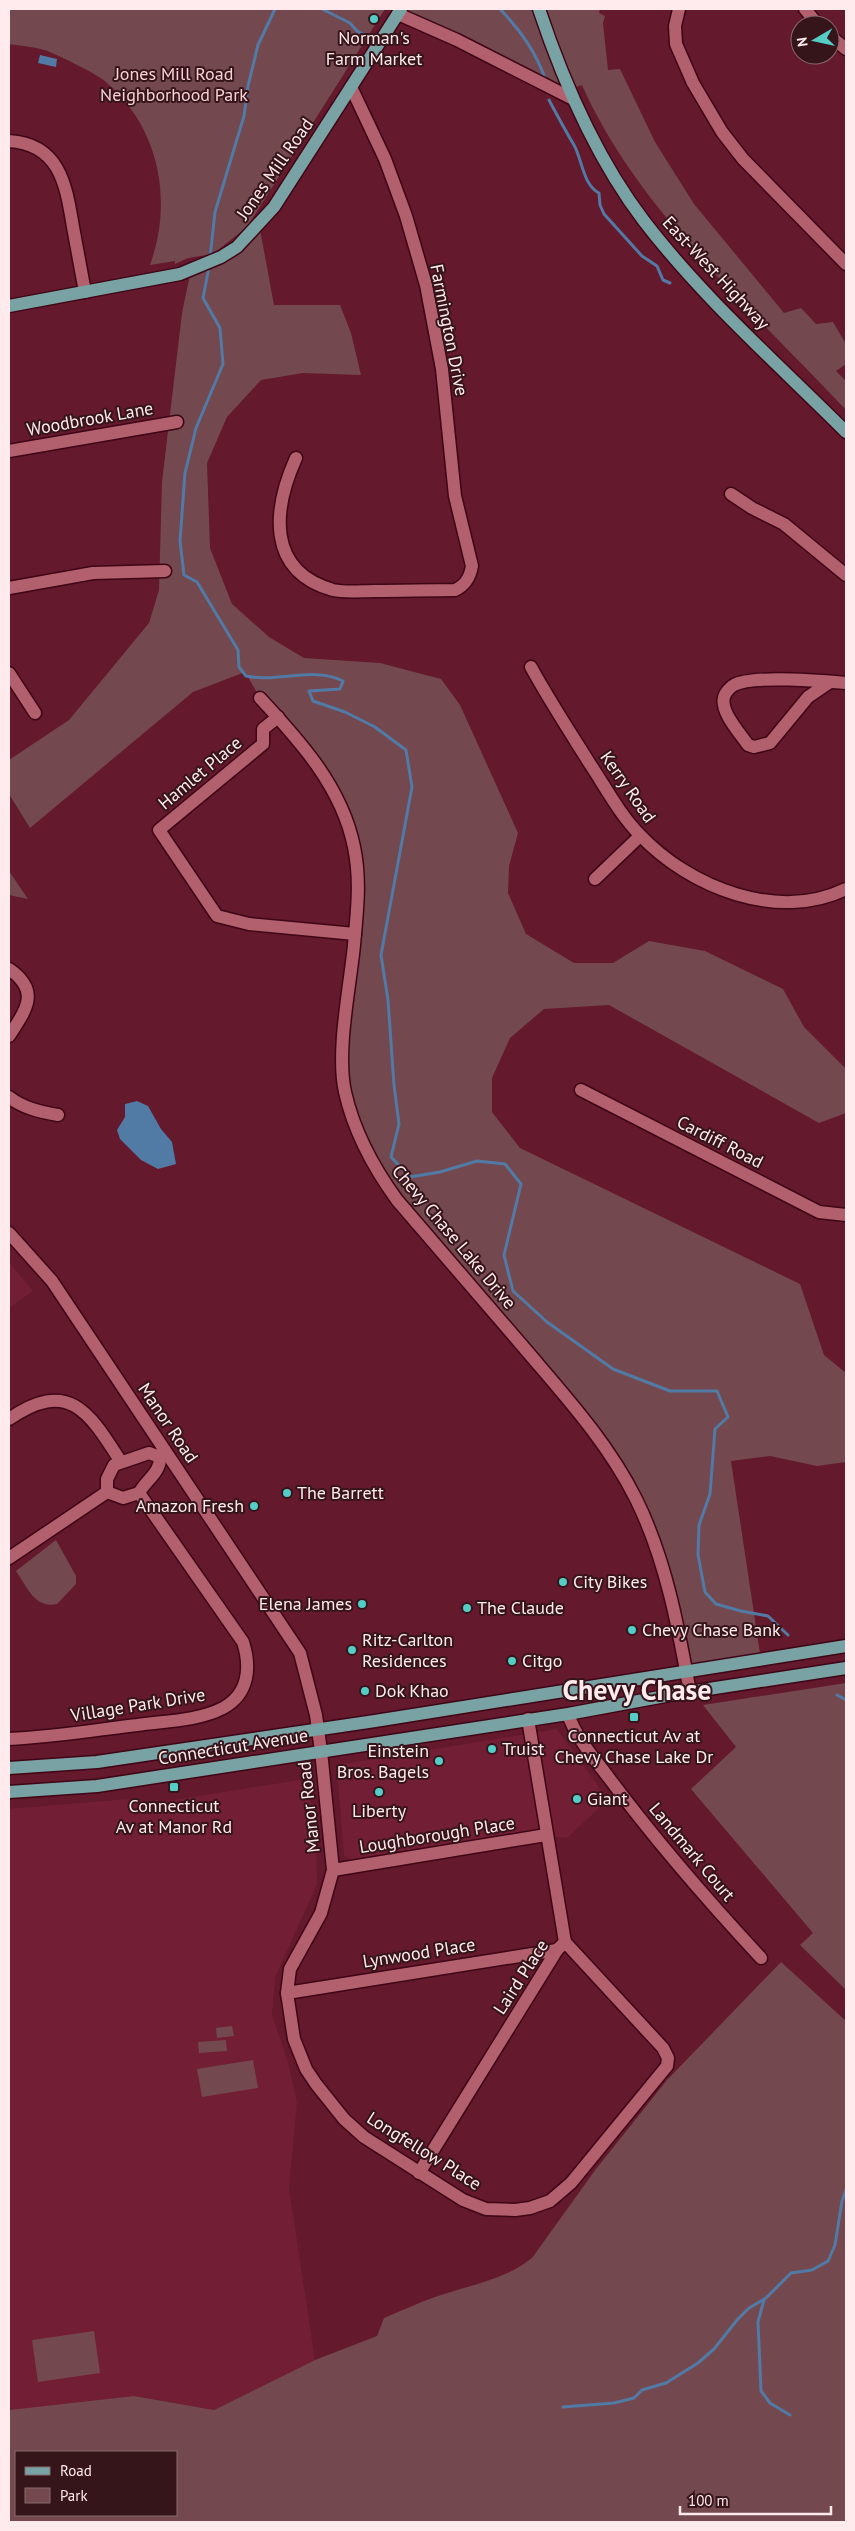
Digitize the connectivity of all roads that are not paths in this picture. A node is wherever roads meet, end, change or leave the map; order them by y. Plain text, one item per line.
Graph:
1 (539, 9) edge
2 (679, 9) edge
3 (400, 11) edge
4 (351, 87) junction
5 (571, 98) junction
6 (9, 141) edge
7 (846, 264) edge
8 (85, 292) junction
9 (9, 306) edge
10 (177, 422) dead end
11 (846, 432) edge
12 (9, 451) edge
13 (296, 458) dead end
14 (731, 494) dead end
15 (165, 572) dead end
16 (846, 575) edge
17 (9, 588) edge
18 (531, 667) dead end
19 (9, 672) edge
20 (830, 682) junction
21 (846, 684) edge
22 (260, 698) dead end
23 (35, 713) dead end
24 (278, 717) junction
25 (640, 836) junction
26 (595, 879) dead end
27 (846, 889) edge
28 (355, 934) junction
29 (9, 970) edge
30 (9, 1036) edge
31 (581, 1090) dead end
32 (9, 1097) edge
33 (58, 1115) dead end
34 (846, 1215) edge
35 (9, 1233) edge
36 (9, 1418) edge
37 (163, 1455) junction
38 (121, 1462) junction
39 (106, 1492) junction
40 (139, 1493) junction
41 (9, 1558) edge
42 (846, 1646) edge
43 (846, 1668) edge
44 (686, 1670) junction
45 (690, 1692) junction
46 (568, 1714) junction
47 (528, 1719) junction
48 (318, 1729) junction
49 (9, 1739) edge
50 (321, 1752) junction
51 (9, 1768) edge
52 (9, 1792) edge
53 (546, 1835) junction
54 (333, 1870) junction
55 (561, 1946) junction
56 (762, 1958) dead end
57 (287, 1993) junction
58 (306, 2069) joint
59 (419, 2173) junction

1 - 5 main road, East-West Highway
2 - 7 street
3 - 4 main road, Jones Mill Road
3 - 5 street
4 - 8 main road, Jones Mill Road
4 - 13 street, Farmington Drive
5 - 11 main road, East-West Highway
6 - 8 street
8 - 9 main road, Jones Mill Road
10 - 12 street, Woodbrook Lane
14 - 16 street
15 - 17 street
18 - 25 street, Kerry Road
19 - 23 street
20 - 20 street
20 - 21 street
22 - 24 street, Chevy Chase Lake Drive
24 - 28 street, Chevy Chase Lake Drive
24 - 28 street, Hamlet Place
25 - 26 street
25 - 27 street, Kerry Road
28 - 44 street, Chevy Chase Lake Drive
29 - 30 street
31 - 34 street, Cardiff Road
32 - 33 street
35 - 37 street, Manor Road
36 - 38 street
37 - 38 street
37 - 40 street
37 - 48 street, Manor Road
38 - 39 street
39 - 40 street
39 - 41 street
40 - 49 street, Village Park Drive
42 - 44 main road, Connecticut Avenue
43 - 45 main road, Connecticut Avenue
44 - 45 street, Chevy Chase Lake Drive
44 - 48 main road, Connecticut Avenue
45 - 46 main road, Connecticut Avenue
46 - 47 main road, Connecticut Avenue
46 - 56 street, Landmark Court
47 - 50 main road, Connecticut Avenue
47 - 53 street, Laird Place
48 - 50 street, Manor Road
48 - 51 main road, Connecticut Avenue
50 - 52 main road, Connecticut Avenue
50 - 54 street, Manor Road
53 - 54 street, Loughborough Place
53 - 55 street, Laird Place
54 - 57 street, Manor Road
55 - 57 street, Lynwood Place
55 - 59 street, Laird Place
55 - 59 street, Longfellow Place
57 - 58 street, Manor Road
58 - 59 street, Longfellow Place

